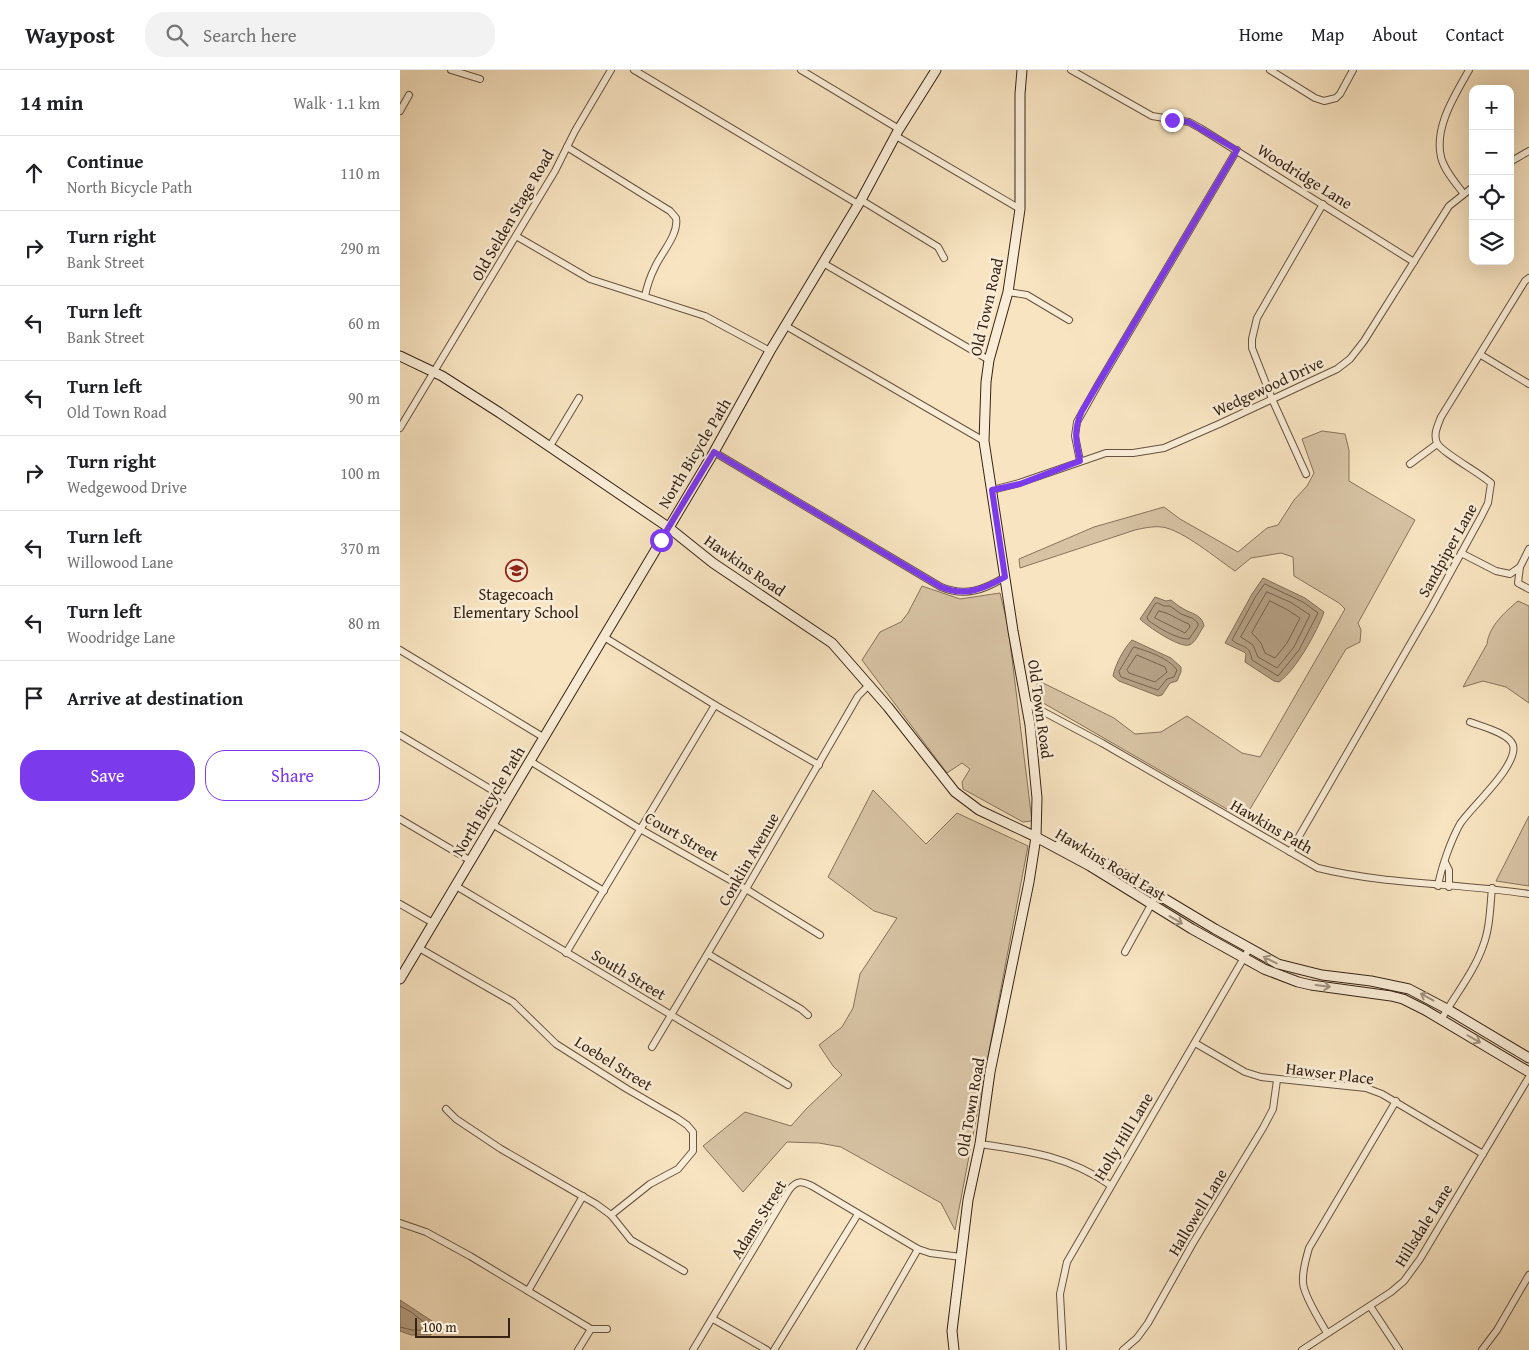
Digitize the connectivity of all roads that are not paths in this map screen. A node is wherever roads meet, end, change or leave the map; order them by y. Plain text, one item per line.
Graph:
1 (451, 70) edge
2 (611, 70) edge
3 (634, 70) edge
4 (801, 70) edge
5 (936, 70) edge
6 (1022, 70) edge
7 (1071, 70) edge
8 (1270, 70) edge
9 (1353, 70) edge
10 (1469, 70) edge
11 (480, 79) dead end
12 (409, 95) dead end
13 (400, 111) edge
14 (897, 132) junction
15 (568, 147) junction
16 (1237, 150) junction
17 (1529, 151) edge
18 (1514, 160) edge
19 (1469, 189) edge
20 (1462, 193) junction
21 (859, 202) junction
22 (1323, 204) junction
23 (1020, 209) junction
24 (516, 236) junction
25 (944, 258) dead end
26 (1414, 262) junction
27 (823, 263) junction
28 (1529, 278) edge
29 (1008, 292) junction
30 (645, 296) junction
31 (1069, 320) dead end
32 (786, 326) junction
33 (770, 351) junction
34 (1480, 355) junction
35 (400, 356) edge
36 (989, 360) junction
37 (435, 372) junction
38 (1529, 384) edge
39 (579, 398) dead end
40 (1272, 399) junction
41 (400, 428) edge
42 (984, 441) junction
43 (1437, 444) junction
44 (550, 446) junction
45 (714, 452) junction
46 (1080, 461) junction
47 (1410, 464) dead end
48 (1306, 474) dead end
49 (992, 490) junction
50 (668, 528) junction
51 (1529, 549) edge
52 (1461, 552) junction
53 (1520, 567) junction
54 (1005, 577) junction
55 (1529, 589) edge
56 (604, 637) junction
57 (400, 650) edge
58 (869, 685) junction
59 (1027, 702) junction
60 (715, 705) junction
61 (1470, 722) dead end
62 (400, 735) edge
63 (543, 737) junction
64 (530, 761) junction
65 (819, 765) junction
66 (507, 799) junction
67 (400, 819) edge
68 (492, 824) junction
69 (640, 829) junction
70 (1036, 837) junction
71 (1290, 852) junction
72 (471, 861) junction
73 (1446, 862) junction
74 (456, 886) junction
75 (1438, 886) junction
76 (1448, 887) junction
77 (1492, 888) junction
78 (746, 889) junction
79 (604, 891) junction
80 (1157, 894) junction
81 (1529, 894) edge
82 (400, 904) edge
83 (1152, 905) junction
84 (433, 923) junction
85 (820, 935) dead end
86 (419, 948) junction
87 (1249, 949) junction
88 (1125, 952) dead end
89 (566, 953) junction
90 (708, 954) junction
91 (1244, 959) junction
92 (400, 979) edge
93 (1448, 1009) junction
94 (808, 1015) dead end
95 (672, 1016) junction
96 (1442, 1020) junction
97 (1195, 1043) junction
98 (652, 1047) dead end
99 (1529, 1058) edge
100 (1529, 1072) edge
101 (1529, 1077) edge
102 (1277, 1080) junction
103 (788, 1085) dead end
104 (1396, 1101) junction
105 (446, 1108) dead end
106 (980, 1144) junction
107 (1483, 1154) junction
108 (1110, 1185) junction
109 (583, 1196) junction
110 (858, 1214) junction
111 (611, 1215) junction
112 (400, 1223) edge
113 (918, 1249) junction
114 (961, 1257) junction
115 (684, 1271) dead end
116 (1529, 1275) edge
117 (528, 1290) junction
118 (1370, 1306) junction
119 (713, 1319) junction
120 (591, 1329) junction
121 (607, 1329) dead end
122 (1327, 1333) junction
123 (578, 1350) edge
124 (693, 1350) edge
125 (767, 1350) edge
126 (774, 1350) edge
127 (860, 1350) edge
128 (954, 1350) edge
129 (1063, 1350) edge
130 (1123, 1350) edge
131 (1302, 1350) edge
132 (1399, 1350) edge
133 (1482, 1350) edge

1 - 11 street
2 - 15 street, Old Selden Stage Road
3 - 21 street
4 - 14 street
5 - 14 street, North Bicycle Path
6 - 23 street, Old Town Road
7 - 16 street, Woodridge Lane
8 - 9 street
10 - 20 street
12 - 13 street
14 - 21 street, North Bicycle Path
14 - 23 street
15 - 24 street, Old Selden Stage Road
15 - 30 street
16 - 22 street, Woodridge Lane
16 - 46 street
17 - 18 street
19 - 20 street, Wedgewood Drive
20 - 26 street, Wedgewood Drive
21 - 25 street
21 - 27 street, North Bicycle Path
22 - 26 street, Woodridge Lane
22 - 40 street
23 - 29 street, Old Town Road
24 - 30 street
24 - 37 street, Old Selden Stage Road
26 - 40 street, Wedgewood Drive
27 - 32 street, North Bicycle Path
27 - 36 street
28 - 34 street
29 - 31 street
29 - 36 street, Old Town Road
30 - 33 street
32 - 33 street, North Bicycle Path
32 - 42 street
33 - 45 street, North Bicycle Path
34 - 38 street
34 - 43 street
35 - 37 street, Hawkins Road
36 - 42 street, Old Town Road
37 - 41 street, Old Selden Stage Road
37 - 44 street, Hawkins Road
39 - 44 street
40 - 46 street, Wedgewood Drive
40 - 48 street
42 - 49 street, Old Town Road
43 - 47 street
43 - 52 street, Sandpiper Lane
44 - 50 street, Hawkins Road
45 - 50 street, North Bicycle Path
45 - 54 street
46 - 49 street, Wedgewood Drive
49 - 54 street, Old Town Road
50 - 56 street, North Bicycle Path
50 - 58 street, Hawkins Road
51 - 53 street
52 - 53 street
52 - 71 street, Sandpiper Lane
53 - 55 street
54 - 59 street, Old Town Road
56 - 60 street
56 - 63 street, North Bicycle Path
57 - 63 street
58 - 65 street, Conklin Avenue
58 - 70 street, Hawkins Road
59 - 70 street, Old Town Road
59 - 71 street, Hawkins Path
60 - 65 street
60 - 69 street
61 - 73 street
62 - 66 street
63 - 64 street, North Bicycle Path
64 - 66 street, North Bicycle Path
64 - 69 street, Court Street
65 - 78 street, Conklin Avenue
66 - 68 street, North Bicycle Path
67 - 72 street
68 - 72 street, North Bicycle Path
68 - 79 street
69 - 78 street, Court Street
69 - 79 street
70 - 80 street, Hawkins Road East
70 - 83 street, Hawkins Road East
70 - 106 street, Old Town Road
71 - 75 street, Hawkins Path
72 - 74 street, North Bicycle Path
73 - 75 street
73 - 76 street
74 - 84 street, North Bicycle Path
74 - 89 street, South Street
75 - 76 street, Hawkins Path
76 - 77 street, Hawkins Path
77 - 81 street, Hawkins Path
77 - 93 street
78 - 85 street, Court Street
78 - 90 street, Conklin Avenue
79 - 89 street
80 - 83 street
80 - 87 street, Hawkins Road East
82 - 84 street
83 - 88 street
83 -> 91 street, Hawkins Road East
84 - 86 street, North Bicycle Path
86 - 92 street, North Bicycle Path
86 - 111 street, Loebel Street
87 - 91 street, Holly Hill Lane
93 -> 87 street, Hawkins Road East
89 - 95 street, South Street
90 - 94 street
90 - 95 street, Conklin Avenue
91 -> 96 street, Hawkins Road East
91 - 97 street, Holly Hill Lane
93 - 96 street
93 - 99 street, Hawkins Road East
95 - 98 street, Conklin Avenue
95 - 103 street, South Street
96 -> 100 street, Hawkins Road East
97 - 102 street, Hawser Place
97 - 108 street, Holly Hill Lane
101 - 107 street, Hillsdale Lane
102 - 104 street, Hawser Place
102 - 130 street, Hallowell Lane
104 - 107 street, Hawser Place
104 - 122 street
105 - 109 street
106 - 108 street
106 - 114 street, Old Town Road
107 - 118 street, Hillsdale Lane
108 - 129 street, Holly Hill Lane
109 - 111 street
109 - 117 street
110 - 113 street, Adams Street
110 - 119 street, Adams Street
110 - 126 street
111 - 115 street
112 - 117 street
113 - 114 street, Adams Street
113 - 127 street
114 - 128 street, Old Town Road
116 - 133 street
117 - 120 street
118 - 122 street, Hillsdale Lane
118 - 132 street
119 - 124 street, Adams Street
119 - 125 street
120 - 121 street
120 - 123 street
122 - 131 street, Hillsdale Lane

